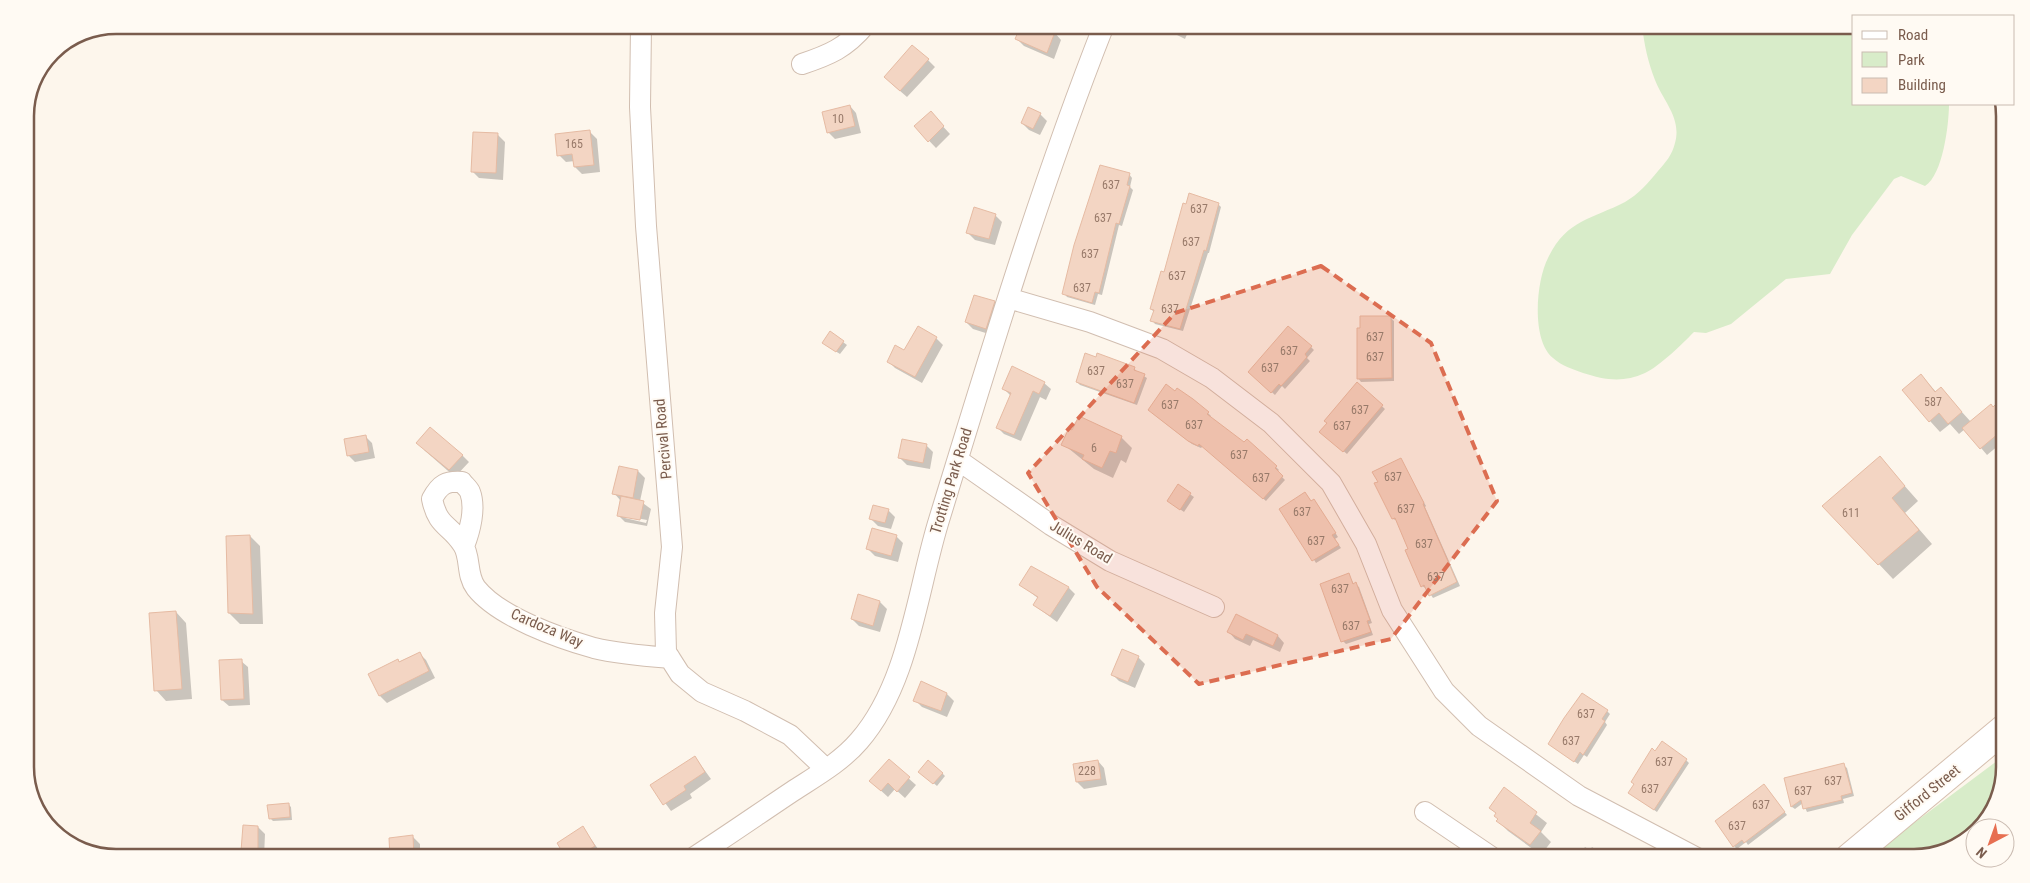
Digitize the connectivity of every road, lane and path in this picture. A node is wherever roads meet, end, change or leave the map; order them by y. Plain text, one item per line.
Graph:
1 (640, 34) edge
2 (857, 34) edge
3 (1100, 34) edge
4 (802, 64) dead end
5 (1008, 298) junction
6 (958, 460) junction
7 (464, 546) dead end
8 (1214, 607) dead end
9 (670, 658) junction
10 (1996, 736) edge
11 (826, 769) junction
12 (1425, 812) dead end
13 (706, 849) edge
14 (1480, 849) edge
15 (1680, 849) edge
16 (1860, 849) edge

1 - 9 street, Percival Road
2 - 4 street
3 - 5 street, Trotting Park Road
5 - 6 street, Trotting Park Road
5 - 15 street
6 - 8 street, Julius Road
6 - 11 street, Trotting Park Road
7 - 9 street, Cardoza Way
9 - 11 street, Percival Road
10 - 16 main road, Gifford Street
11 - 13 street, Trotting Park Road
12 - 14 street

